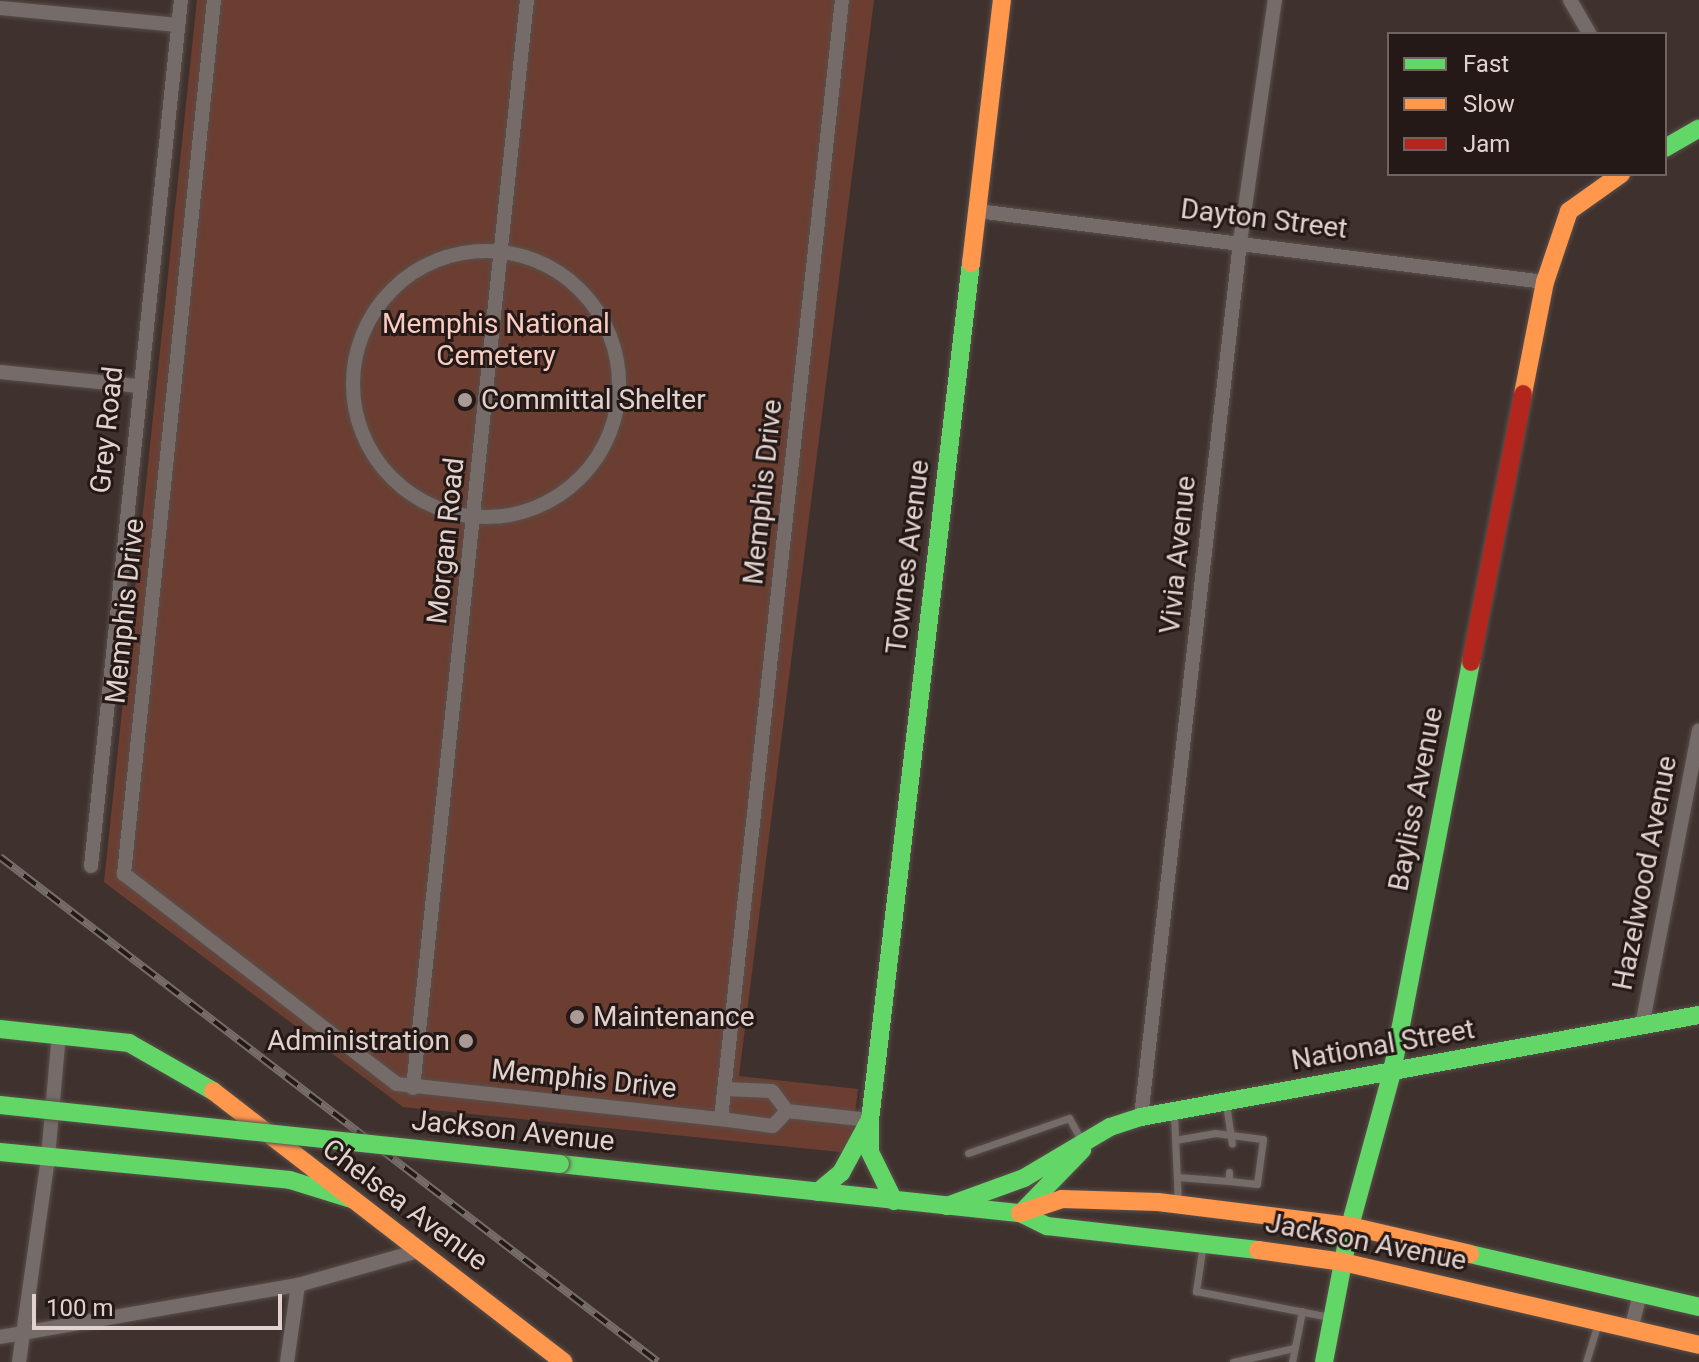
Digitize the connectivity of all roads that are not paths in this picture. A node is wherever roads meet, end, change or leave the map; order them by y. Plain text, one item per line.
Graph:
1 (181, 0) edge
2 (214, 0) edge
3 (527, 0) edge
4 (842, 0) edge
5 (1002, 0) edge
6 (1275, 0) edge
7 (1570, 0) edge
8 (0, 8) edge
9 (178, 25) junction
10 (1589, 32) edge
11 (1699, 128) edge
12 (1667, 147) edge
13 (1618, 176) edge
14 (977, 211) junction
15 (1240, 242) junction
16 (501, 250) junction
17 (1545, 282) junction
18 (0, 372) edge
19 (137, 386) junction
20 (474, 518) junction
21 (1699, 730) edge
22 (91, 866) dead end
23 (1699, 1015) edge
24 (1642, 1026) junction
25 (0, 1029) edge
26 (59, 1034) junction
27 (1392, 1072) junction
28 (413, 1088) junction
29 (724, 1089) junction
30 (1226, 1101) junction
31 (0, 1105) edge
32 (787, 1111) junction
33 (1174, 1111) junction
34 (1141, 1117) junction
35 (721, 1119) junction
36 (870, 1120) junction
37 (1175, 1140) junction
38 (1232, 1140) junction
39 (1085, 1147) junction
40 (0, 1152) edge
41 (968, 1153) dead end
42 (48, 1157) junction
43 (1177, 1177) junction
44 (818, 1192) junction
45 (351, 1199) junction
46 (894, 1201) junction
47 (1178, 1204) junction
48 (947, 1206) junction
49 (1020, 1213) junction
50 (1350, 1226) junction
51 (1203, 1241) junction
52 (418, 1251) junction
53 (1343, 1262) junction
54 (298, 1285) junction
55 (1641, 1291) junction
56 (1699, 1307) edge
57 (1302, 1311) junction
58 (1332, 1318) junction
59 (1600, 1319) junction
60 (1632, 1326) junction
61 (23, 1334) junction
62 (0, 1337) edge
63 (1699, 1345) edge
64 (1294, 1348) junction
65 (557, 1359) edge
66 (1247, 1359) edge
67 (19, 1362) edge
68 (287, 1362) edge
69 (1233, 1362) edge
70 (1292, 1362) edge
71 (1324, 1362) edge
72 (1586, 1362) edge

1 - 9 street, Grey Road
2 - 28 street, Memphis Drive
3 - 16 street, Morgan Road
4 - 29 street, Memphis Drive
5 - 14 main road, Townes Avenue
6 - 15 street, Vivia Avenue
7 - 10 street
8 - 9 street
9 - 19 street, Grey Road
11 - 12 main road
13 - 17 main road, Bayliss Avenue
14 - 15 street, Dayton Street
14 - 36 main road, Townes Avenue
15 - 17 street, Dayton Street
15 - 34 street, Vivia Avenue
16 - 20 street, Morgan Road
16 - 20 street
16 - 20 street
17 - 27 main road, Bayliss Avenue
18 - 19 street
19 - 22 street, Grey Road
20 - 28 street, Morgan Road
21 - 24 street, Hazelwood Avenue
23 - 24 main road, National Street
24 - 27 main road, National Street
25 - 26 main road, Chelsea Avenue
26 - 42 street
26 - 45 main road, Chelsea Avenue
27 - 30 main road, National Street
27 - 50 main road, Bayliss Avenue
28 - 35 street, Memphis Drive
29 - 32 street
29 - 35 street, Memphis Drive
30 - 33 main road, National Street
30 - 38 lane
31 - 44 main road, Jackson Avenue, bridge
32 - 35 street
32 - 36 street
33 - 34 main road, National Street
33 - 37 lane
34 - 39 main road, National Street
36 - 44 main road, Townes Avenue
36 - 46 main road, Townes Avenue
37 - 38 lane
37 - 43 lane
38 - 43 lane
39 - 41 lane
39 - 48 main road, National Street
39 - 49 main road, National Street
40 - 42 main road
42 - 45 main road
42 - 61 street
43 - 47 lane
44 - 46 main road, Jackson Avenue
45 - 52 main road, Chelsea Avenue
46 - 48 main road, Jackson Avenue
47 - 49 main road, Jackson Avenue
47 - 50 main road, Jackson Avenue
48 - 49 main road, Jackson Avenue
49 - 51 main road, Jackson Avenue
50 - 53 main road, Bayliss Avenue
50 - 55 main road, Jackson Avenue
51 - 53 main road, Jackson Avenue
51 - 57 lane
52 - 54 street
52 - 65 main road, Chelsea Avenue
53 - 58 main road, Bayliss Avenue
53 - 59 main road, Jackson Avenue
54 - 61 street
54 - 68 street
55 - 56 main road, Jackson Avenue
55 - 60 street
57 - 58 lane
57 - 64 lane
58 - 71 main road, Bayliss Avenue
59 - 60 main road, Jackson Avenue
59 - 72 lane
60 - 63 main road, Jackson Avenue
61 - 62 street
61 - 67 street
64 - 66 lane
64 - 70 lane
66 - 69 lane

